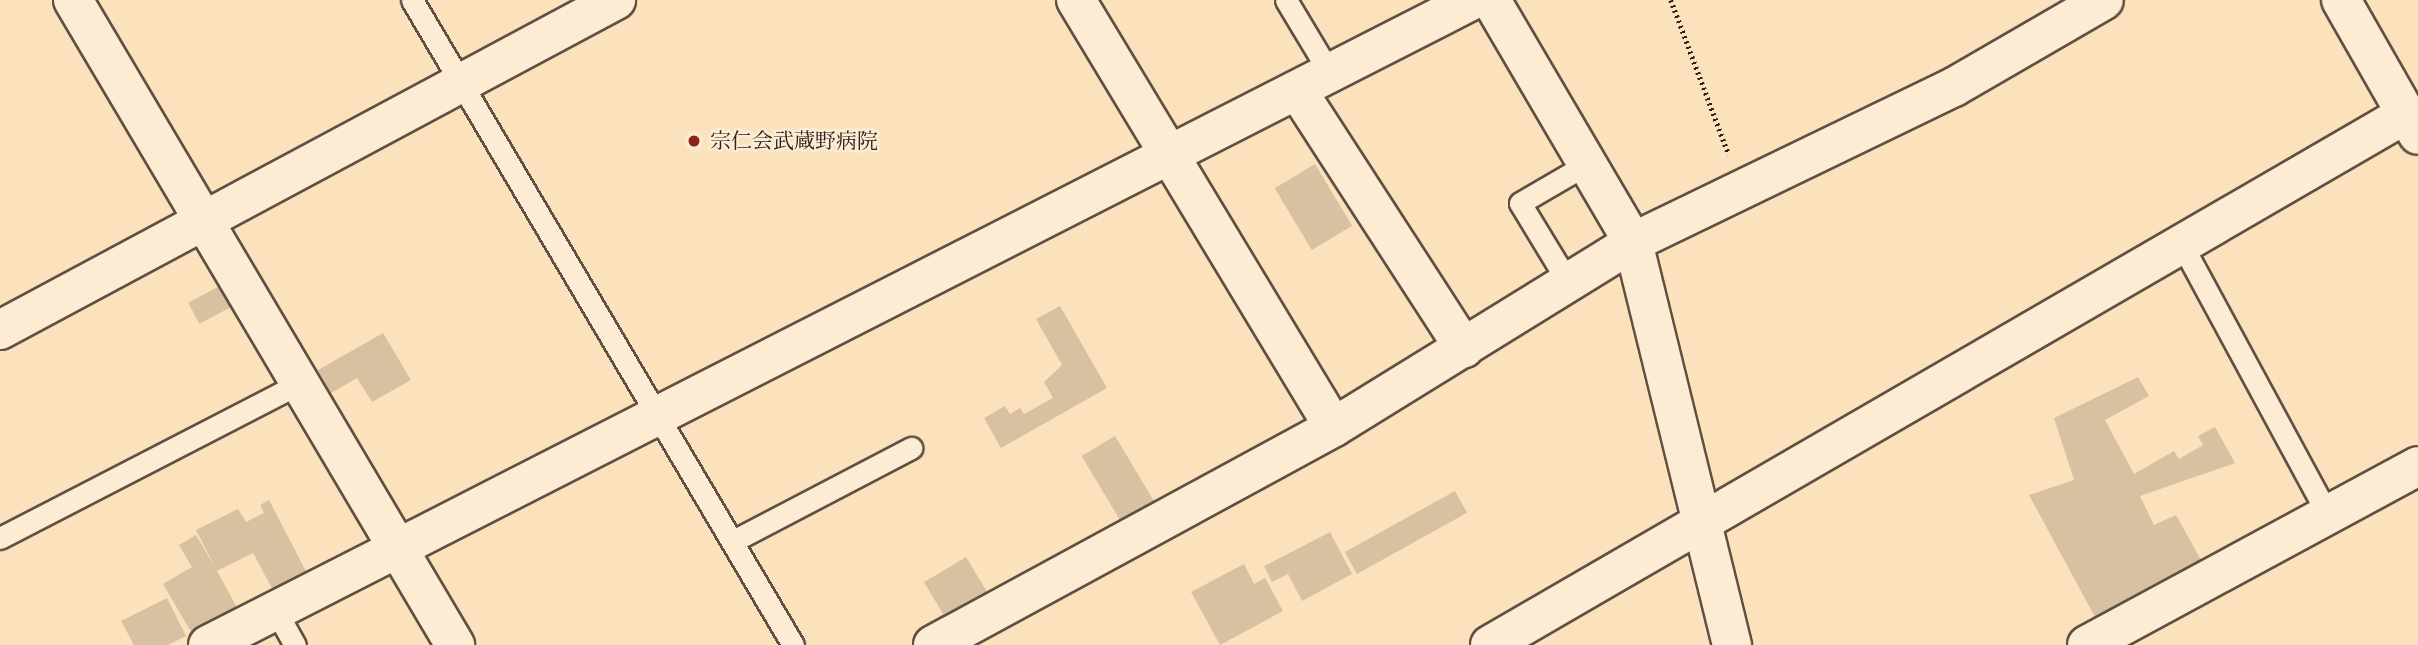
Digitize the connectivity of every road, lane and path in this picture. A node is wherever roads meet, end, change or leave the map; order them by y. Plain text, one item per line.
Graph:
1 (73, 0) edge
2 (412, 0) edge
3 (616, 0) edge
4 (1076, 0) edge
5 (1473, 0) edge
6 (1491, 0) edge
7 (1671, 0) edge
8 (2104, 0) edge
9 (2342, 0) edge
10 (1286, 1) edge
11 (461, 84) junction
12 (1315, 84) junction
13 (2412, 125) edge
14 (1170, 157) junction
15 (1587, 164) junction
16 (1741, 188) junction
17 (205, 222) junction
18 (1633, 242) junction
19 (2181, 243) junction
20 (1568, 282) junction
21 (0, 330) edge
22 (1464, 348) junction
23 (298, 384) junction
24 (656, 414) junction
25 (1334, 427) junction
26 (911, 448) dead end
27 (2418, 466) edge
28 (2328, 515) junction
29 (1703, 523) junction
30 (0, 538) edge
31 (735, 540) junction
32 (398, 550) junction
33 (276, 611) junction
34 (208, 645) edge
35 (295, 645) edge
36 (455, 645) edge
37 (793, 645) edge
38 (933, 645) edge
39 (1490, 645) edge
40 (1732, 645) edge
41 (2087, 645) edge

1 - 17 street
2 - 11 lane
3 - 11 street
4 - 14 street
5 - 12 street
6 - 15 street
7 - 16 path
8 - 16 street
9 - 13 street
10 - 12 lane
11 - 17 street
11 - 24 lane
12 - 14 street
12 - 22 street
13 - 19 street
14 - 24 street
14 - 25 street
15 - 18 street
15 - 20 lane
16 - 18 street
17 - 21 street
17 - 23 street
18 - 20 street
18 - 29 street
19 - 28 lane
19 - 29 street
20 - 22 street
22 - 25 street
23 - 30 lane
23 - 32 street
24 - 31 lane
24 - 32 street
25 - 38 street
26 - 31 lane
27 - 28 street
28 - 41 street
29 - 39 street
29 - 40 street
31 - 37 lane
32 - 33 street
32 - 36 street
33 - 34 street
33 - 35 lane

